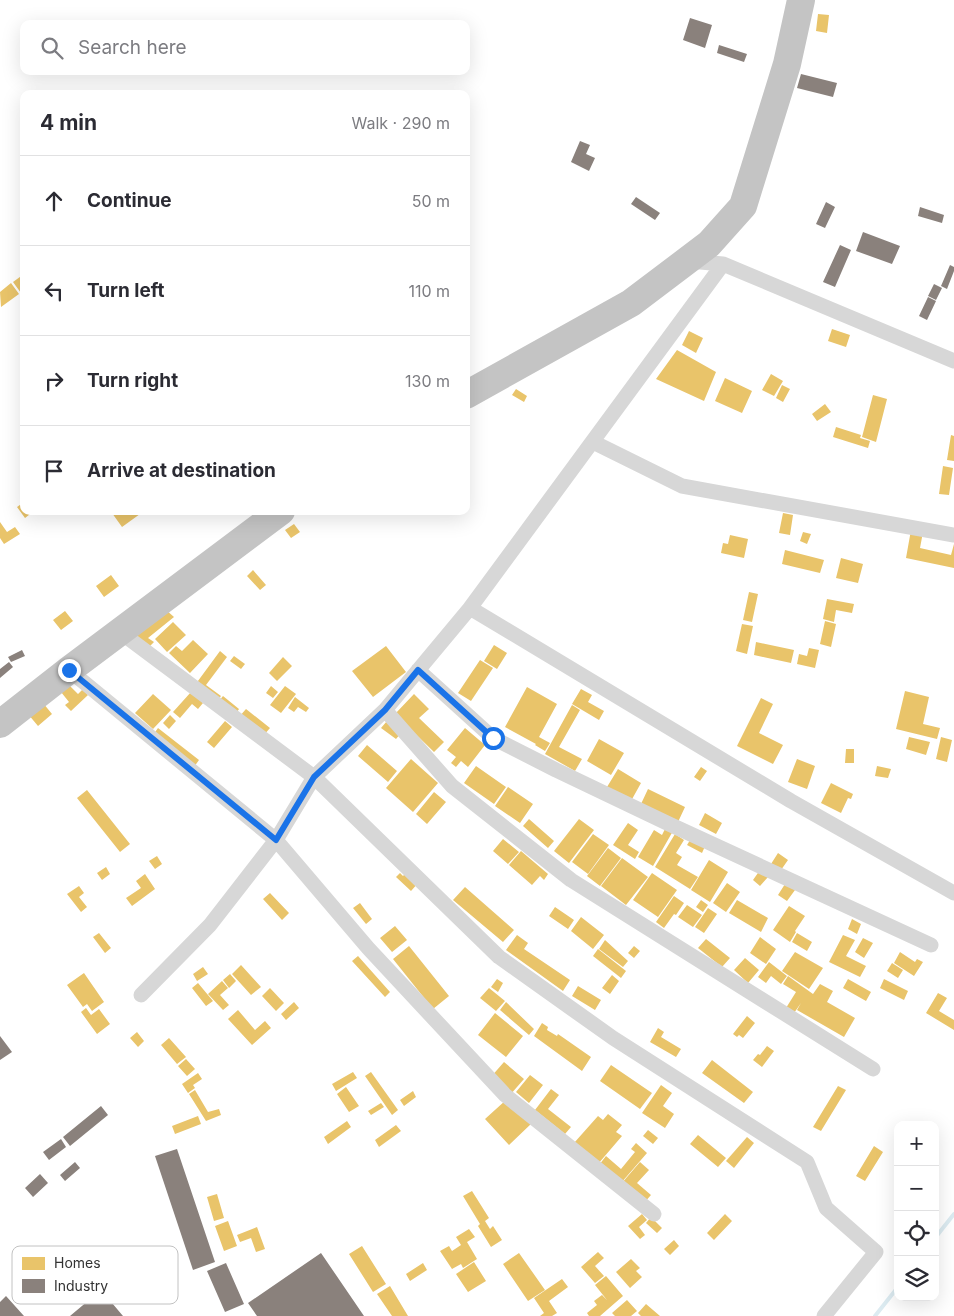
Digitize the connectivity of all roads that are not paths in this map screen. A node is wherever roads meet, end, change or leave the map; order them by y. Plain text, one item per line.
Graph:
1 (801, 0) edge
2 (687, 261) junction
3 (723, 264) junction
4 (954, 361) edge
5 (470, 394) edge
6 (593, 442) junction
7 (276, 515) edge
8 (954, 535) edge
9 (470, 608) junction
10 (120, 632) junction
11 (69, 670) junction
12 (418, 670) junction
13 (385, 710) junction
14 (0, 724) edge
15 (314, 777) junction
16 (276, 840) junction
17 (954, 894) edge
18 (931, 945) dead end
19 (141, 995) dead end
20 (873, 1069) dead end
21 (654, 1214) dead end
22 (824, 1316) edge

1 - 2 highway
2 - 3 street
2 - 5 highway
3 - 4 street
3 - 6 street
6 - 8 street
6 - 9 street
7 - 10 highway
9 - 12 street
9 - 17 street
10 - 11 highway
10 - 15 street
11 - 14 highway
11 - 16 street
12 - 13 street
12 - 18 street
13 - 15 street
13 - 20 street
15 - 16 street
15 - 22 street
16 - 19 street
16 - 21 street

